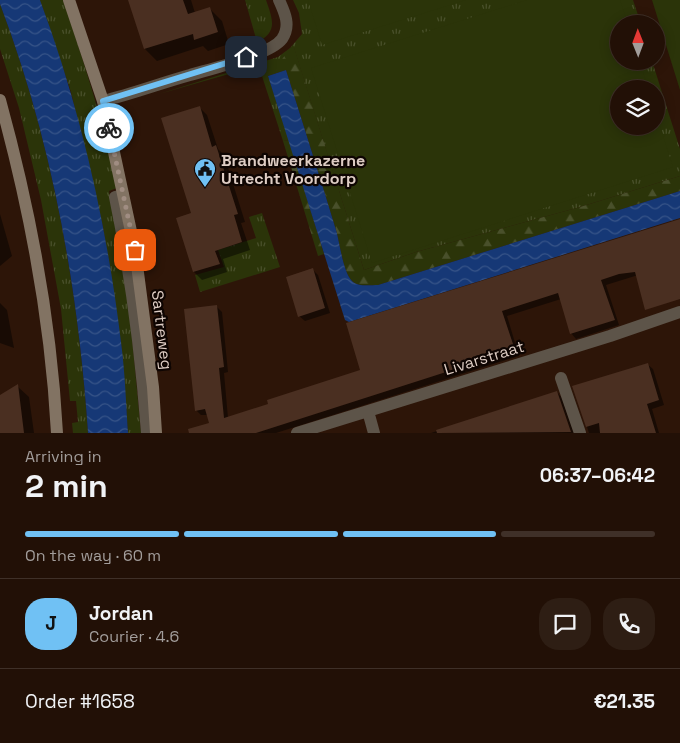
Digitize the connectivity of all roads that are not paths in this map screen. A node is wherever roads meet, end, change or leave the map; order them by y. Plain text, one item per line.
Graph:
1 (69, 0) edge
2 (279, 0) edge
3 (0, 100) edge
4 (103, 101) junction
5 (123, 195) junction
6 (680, 312) edge
7 (562, 378) dead end
8 (368, 412) junction
9 (57, 433) edge
10 (147, 433) edge
11 (156, 433) edge
12 (297, 433) edge
13 (374, 433) edge
14 (580, 433) edge

1 - 4 street, Sartreweg
2 - 4 street
3 - 9 street
4 - 5 street, Sartreweg
5 - 10 street
5 - 11 street, Sartreweg
6 - 8 street, Livarstraat
7 - 14 street
8 - 12 street, Livarstraat
8 - 13 street

